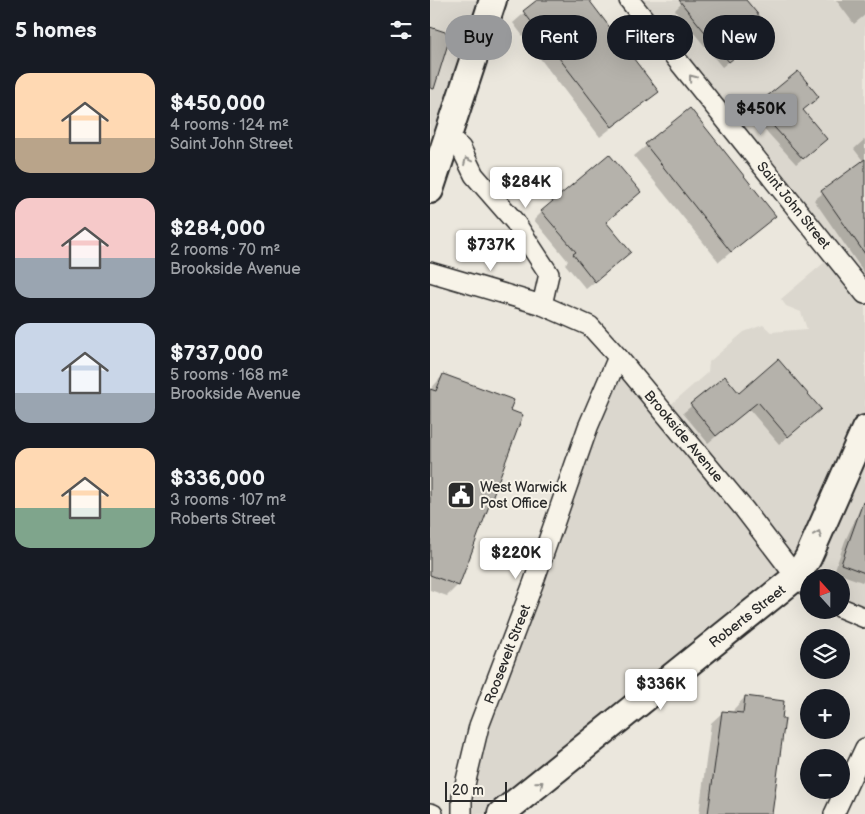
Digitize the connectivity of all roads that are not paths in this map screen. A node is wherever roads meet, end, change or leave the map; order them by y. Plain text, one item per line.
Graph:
1 (493, 0) edge
2 (629, 0) edge
3 (447, 136) junction
4 (430, 190) edge
5 (430, 272) edge
6 (865, 294) edge
7 (542, 305) junction
8 (618, 357) junction
9 (865, 429) edge
10 (805, 569) edge
11 (800, 579) edge
12 (800, 584) edge
13 (850, 612) edge
14 (865, 618) edge
15 (865, 748) edge
16 (462, 814) edge
17 (501, 814) edge
18 (834, 814) edge

1 - 3 main road
6 -> 2 street, Saint John Street
3 - 4 main road
7 -> 3 street
5 - 7 street, Brookside Avenue
7 - 8 street, Brookside Avenue
8 - 11 street, Brookside Avenue
8 - 16 street, Roosevelt Street
10 -> 9 main road, Roberts Street
17 -> 12 main road, Roberts Street
13 - 14 street
15 - 18 street

